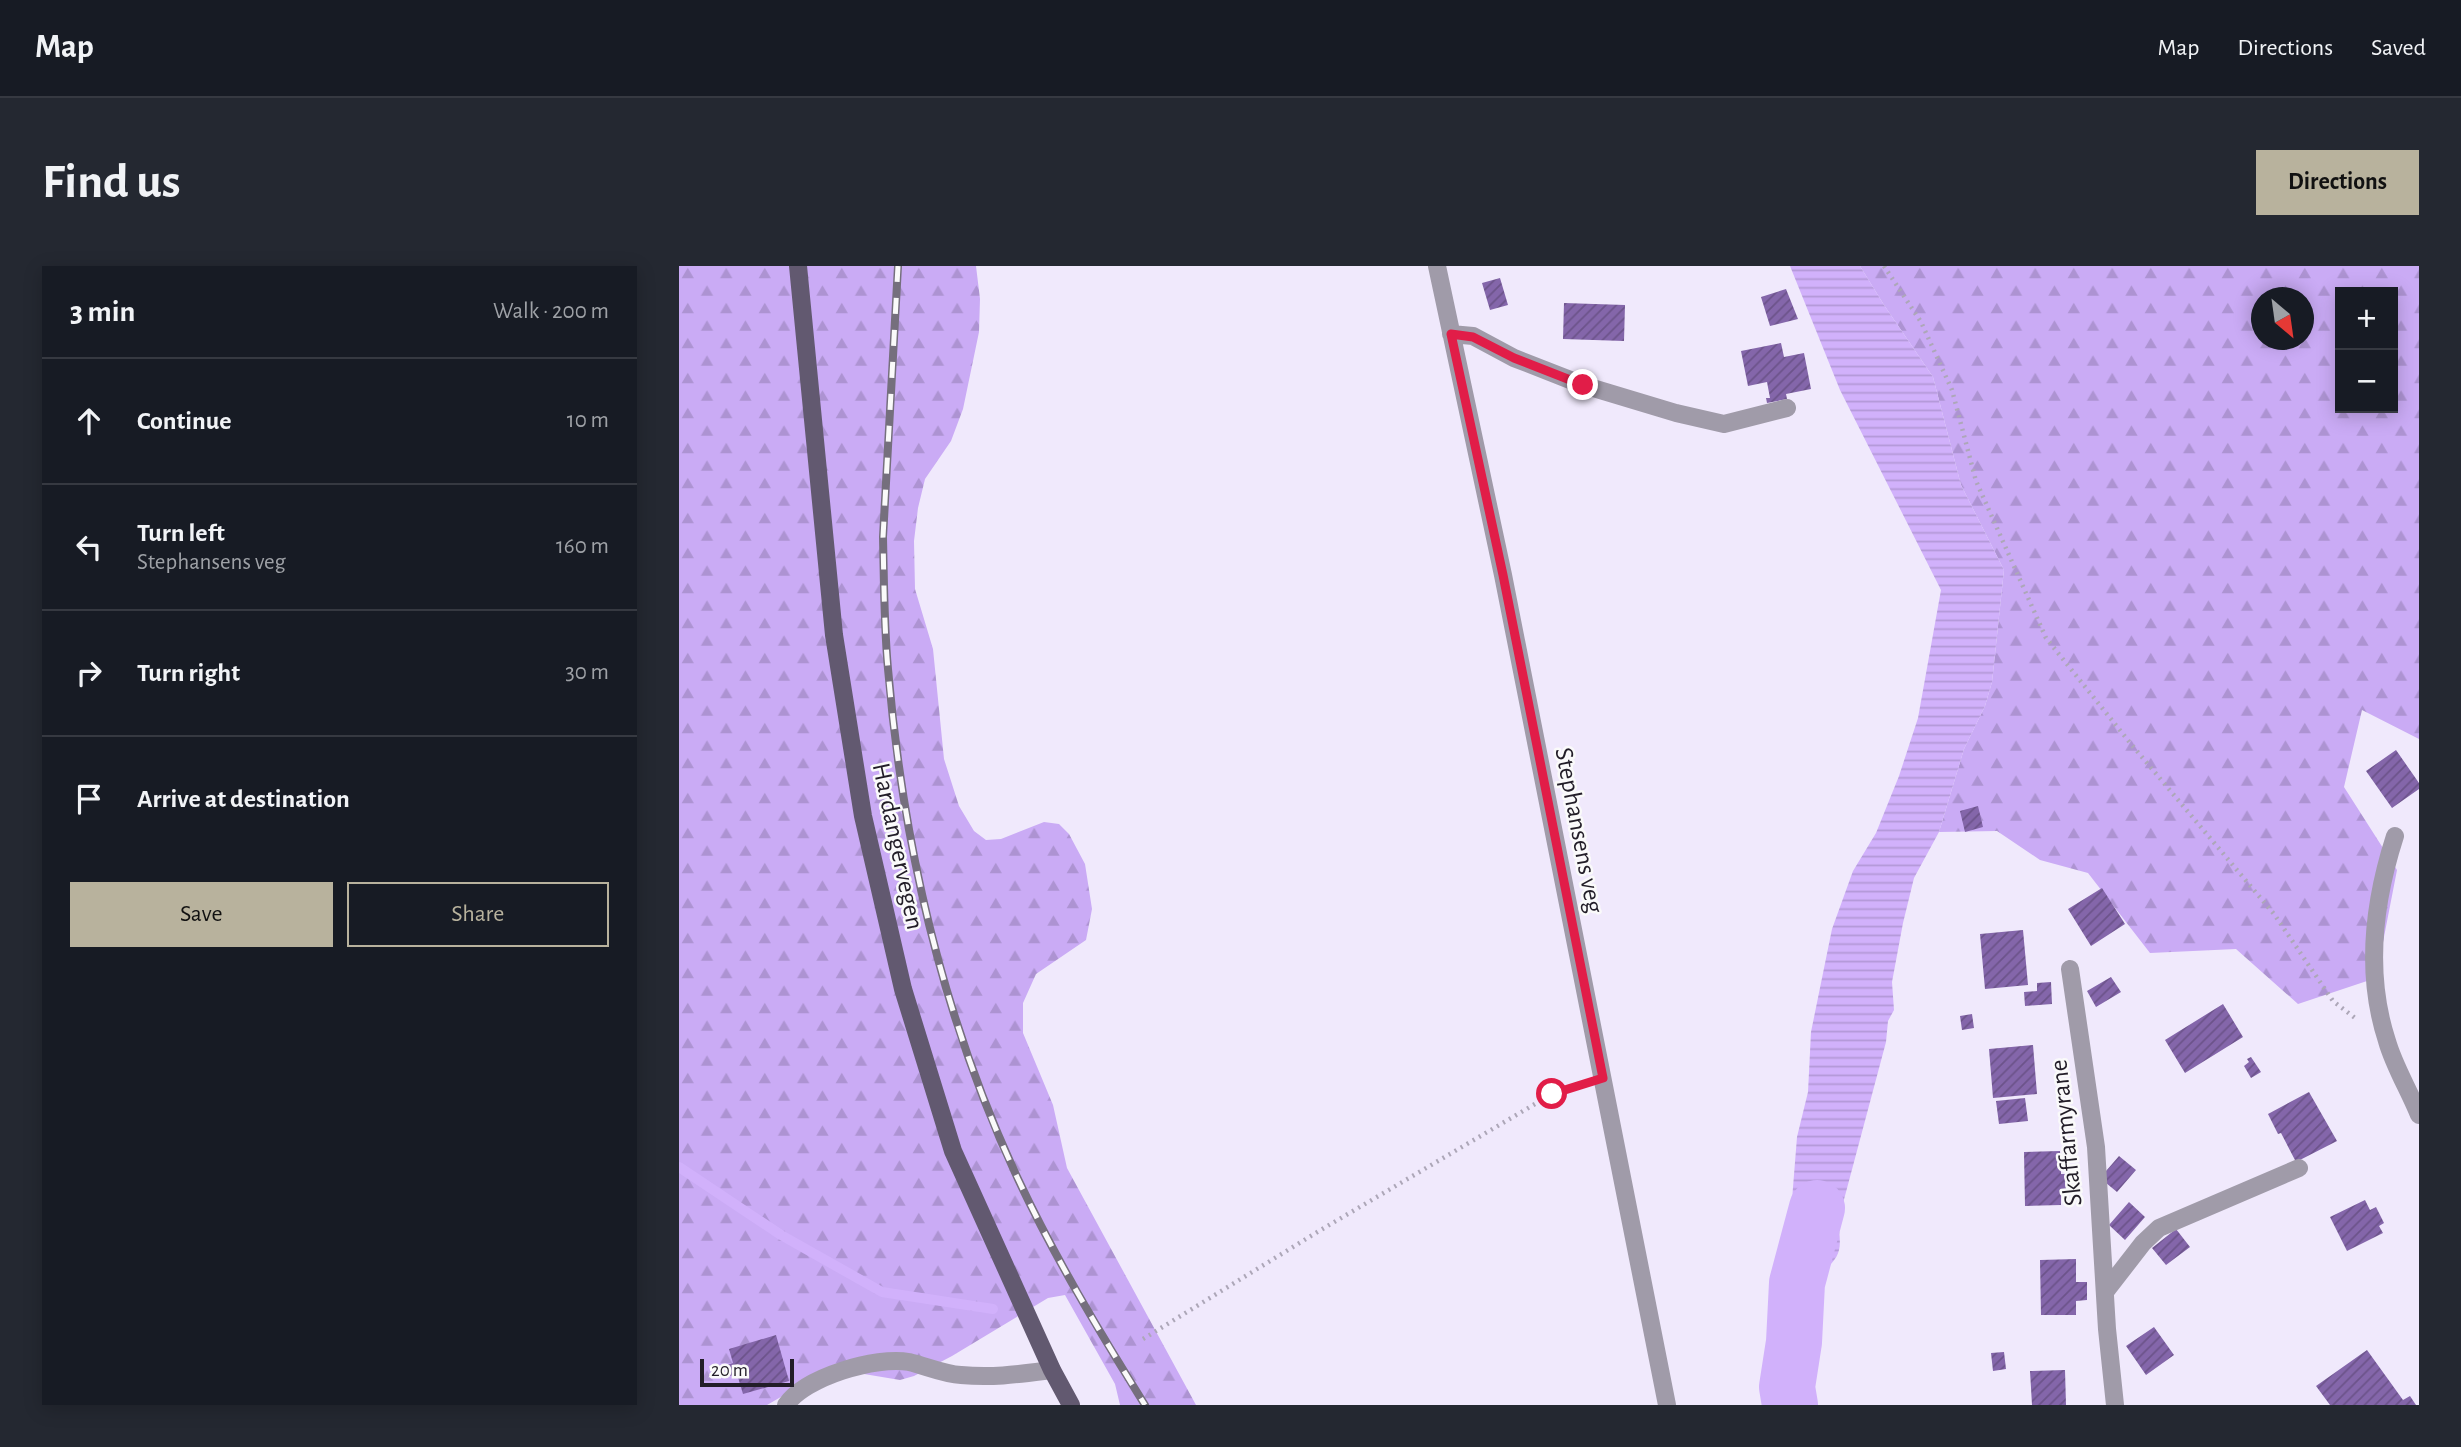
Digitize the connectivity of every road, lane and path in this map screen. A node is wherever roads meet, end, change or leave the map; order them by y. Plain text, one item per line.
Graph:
1 (798, 266) edge
2 (1437, 266) edge
3 (1884, 266) edge
4 (1451, 334) junction
5 (1787, 408) dead end
6 (2395, 836) dead end
7 (2070, 969) dead end
8 (2387, 1042) junction
9 (1603, 1078) junction
10 (2419, 1115) edge
11 (2299, 1168) dead end
12 (2105, 1292) junction
13 (1143, 1339) dead end
14 (1052, 1370) junction
15 (786, 1405) edge
16 (1071, 1405) edge
17 (1667, 1405) edge
18 (2115, 1405) edge

1 - 14 main road, Hardangervegen
2 - 4 street, Stephansens veg
3 - 8 path
4 - 5 street
4 - 9 street, Stephansens veg
6 - 8 street
7 - 12 street, Skaffarmyrane
8 - 10 street
9 - 13 path
9 - 17 street, Stephansens veg
11 - 12 street
12 - 18 street, Skaffarmyrane
14 - 15 street
14 - 16 main road, Hardangervegen

